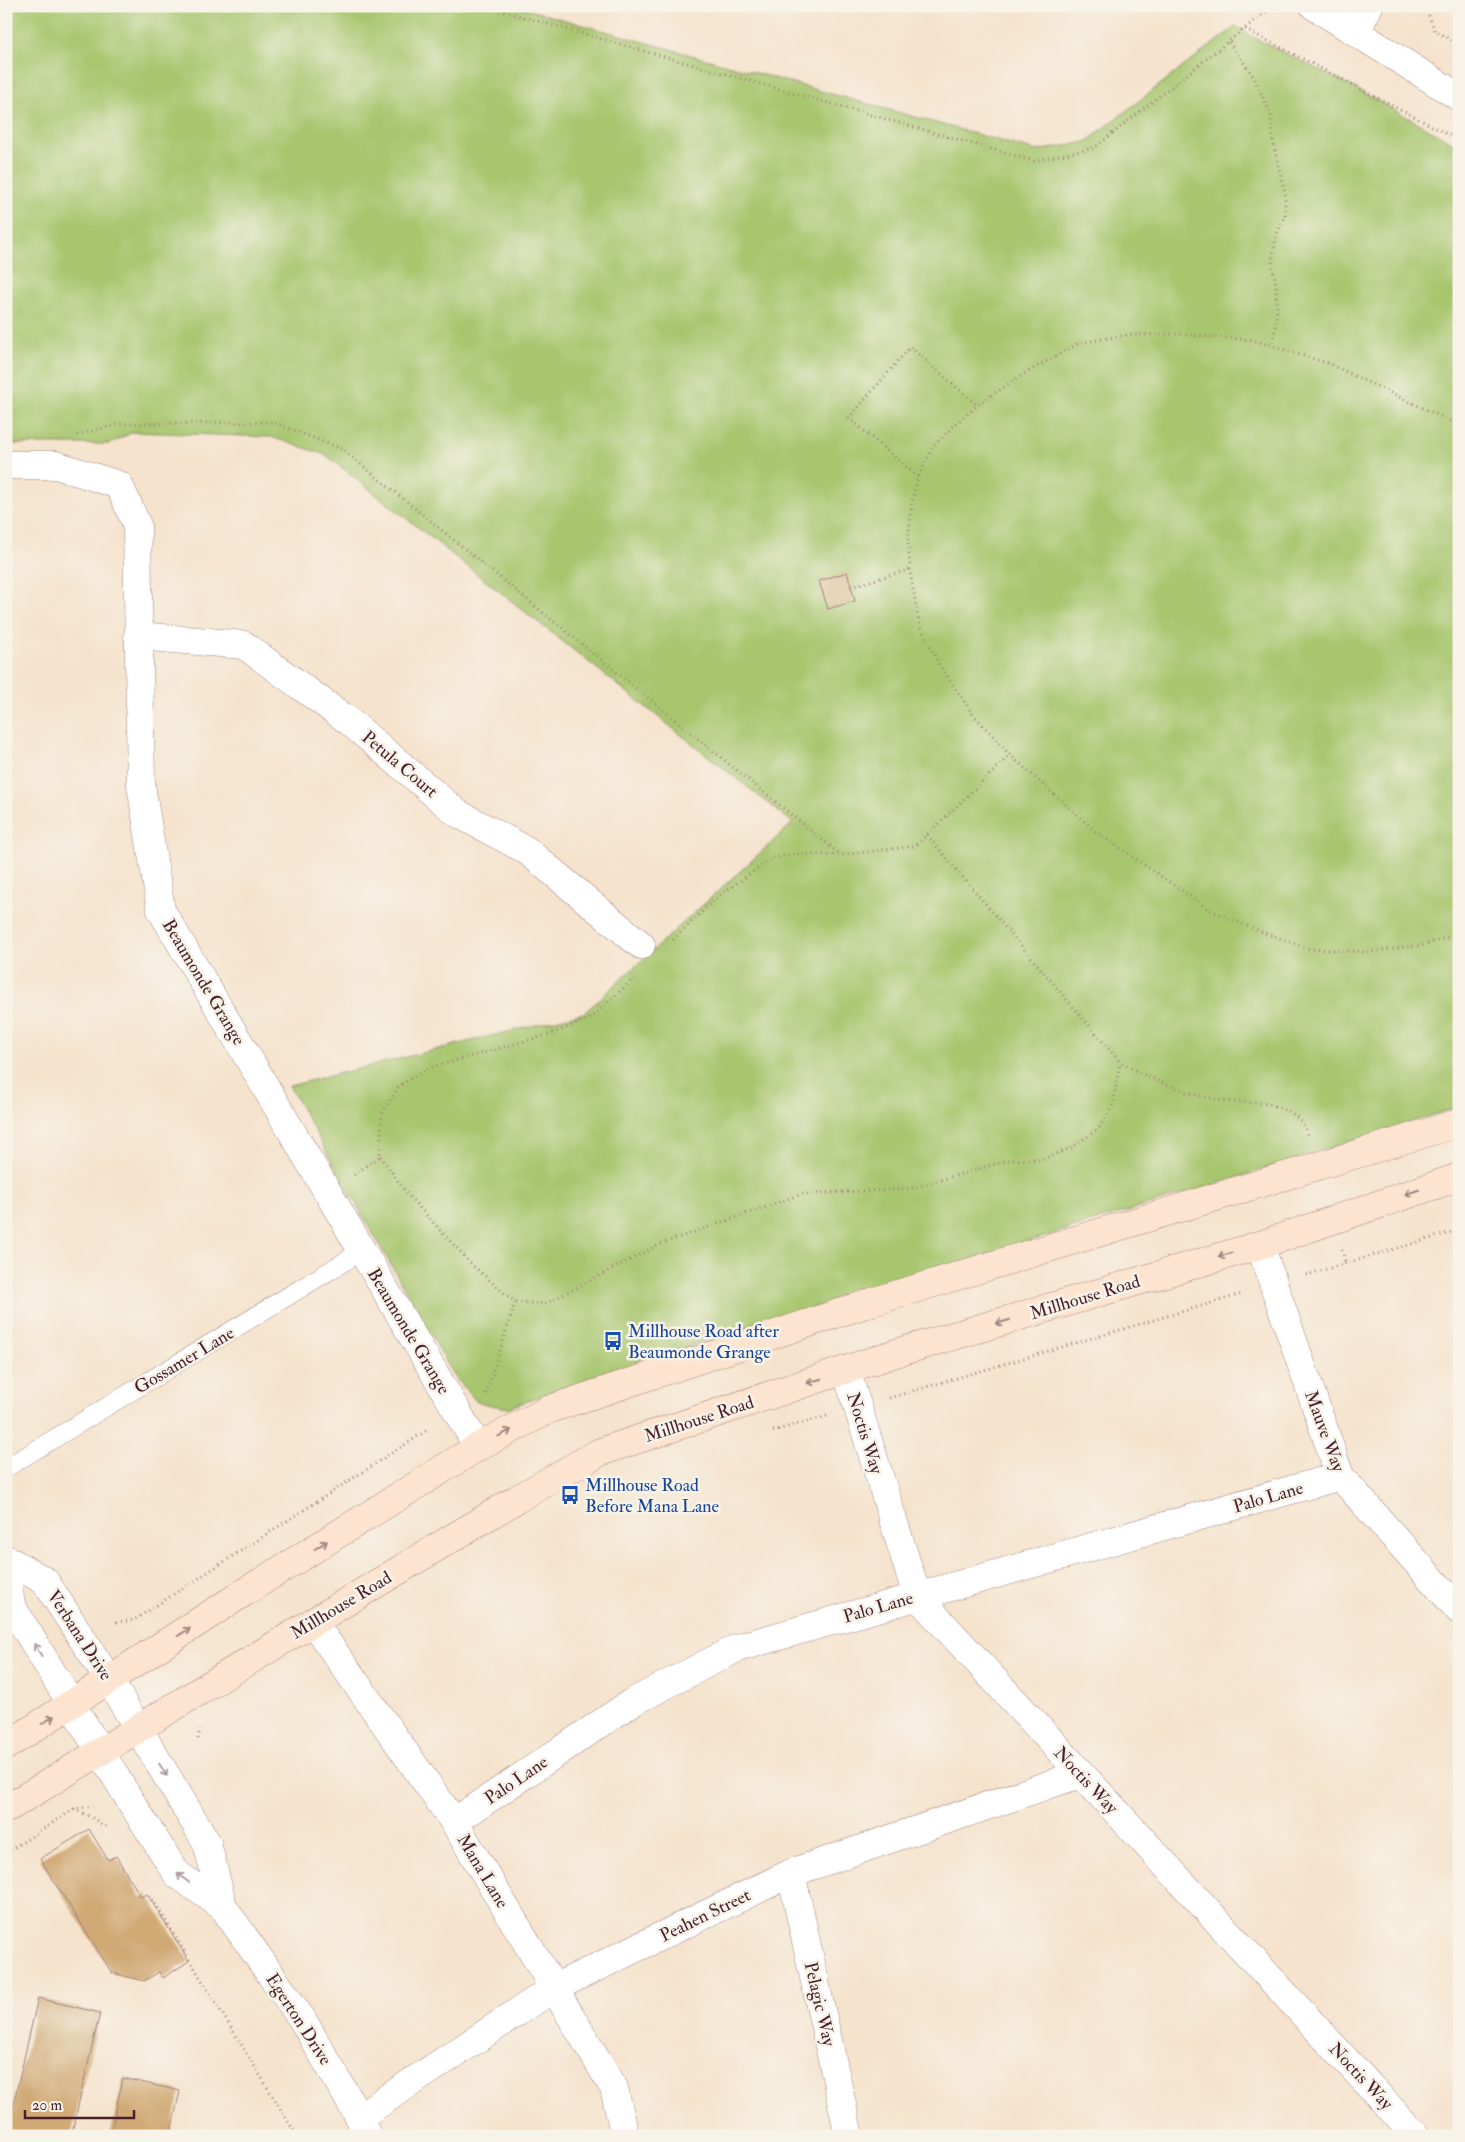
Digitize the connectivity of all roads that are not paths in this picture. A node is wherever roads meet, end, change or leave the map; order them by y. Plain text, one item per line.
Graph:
1 (1314, 6) edge
2 (1369, 6) edge
3 (1356, 32) junction
4 (1459, 97) edge
5 (6, 465) edge
6 (138, 636) junction
7 (641, 945) dead end
8 (1459, 1123) edge
9 (1459, 1177) edge
10 (1260, 1245) junction
11 (362, 1251) junction
12 (846, 1370) junction
13 (478, 1447) junction
14 (6, 1468) edge
15 (1340, 1476) junction
16 (6, 1559) edge
17 (6, 1572) edge
18 (917, 1596) junction
19 (1459, 1610) edge
20 (312, 1622) junction
21 (109, 1680) junction
22 (72, 1705) junction
23 (138, 1728) junction
24 (6, 1746) edge
25 (101, 1750) junction
26 (1080, 1774) junction
27 (6, 1809) edge
28 (454, 1822) junction
29 (791, 1873) junction
30 (223, 1907) junction
31 (554, 1988) junction
32 (363, 2126) edge
33 (625, 2136) edge
34 (849, 2136) edge
35 (1416, 2136) edge

1 - 3 street
2 - 3 street
3 - 4 street
5 - 6 street, Beaumonde Grange
6 - 7 street, Petula Court
6 - 11 street, Beaumonde Grange
13 -> 8 main road
9 -> 10 main road, Millhouse Road
10 -> 12 main road, Millhouse Road
10 - 15 street, Mauve Way
11 - 13 street, Beaumonde Grange
11 - 14 lane, Gossamer Lane
12 - 18 street, Noctis Way
12 -> 20 main road, Millhouse Road
21 -> 13 main road
15 - 18 street, Palo Lane
15 - 19 street, Mauve Way
16 - 21 street, Verbana Drive
22 -> 17 street
18 - 26 street, Noctis Way
18 - 28 street, Palo Lane
20 - 23 main road, Millhouse Road
20 - 28 street, Mana Lane
21 - 22 main road
21 - 23 street, Verbana Drive
24 -> 22 main road
22 - 25 street
23 - 25 main road, Millhouse Road
23 -> 30 street, Egerton Drive
25 - 27 main road, Millhouse Road
30 -> 25 street, Egerton Drive
26 - 29 street, Peahen Street
26 - 35 street, Noctis Way
28 - 31 street, Mana Lane
29 - 31 street, Peahen Street
29 - 34 street, Pelagic Way
30 - 32 street, Egerton Drive
31 - 32 street, Peahen Street
31 - 33 street, Mana Lane

